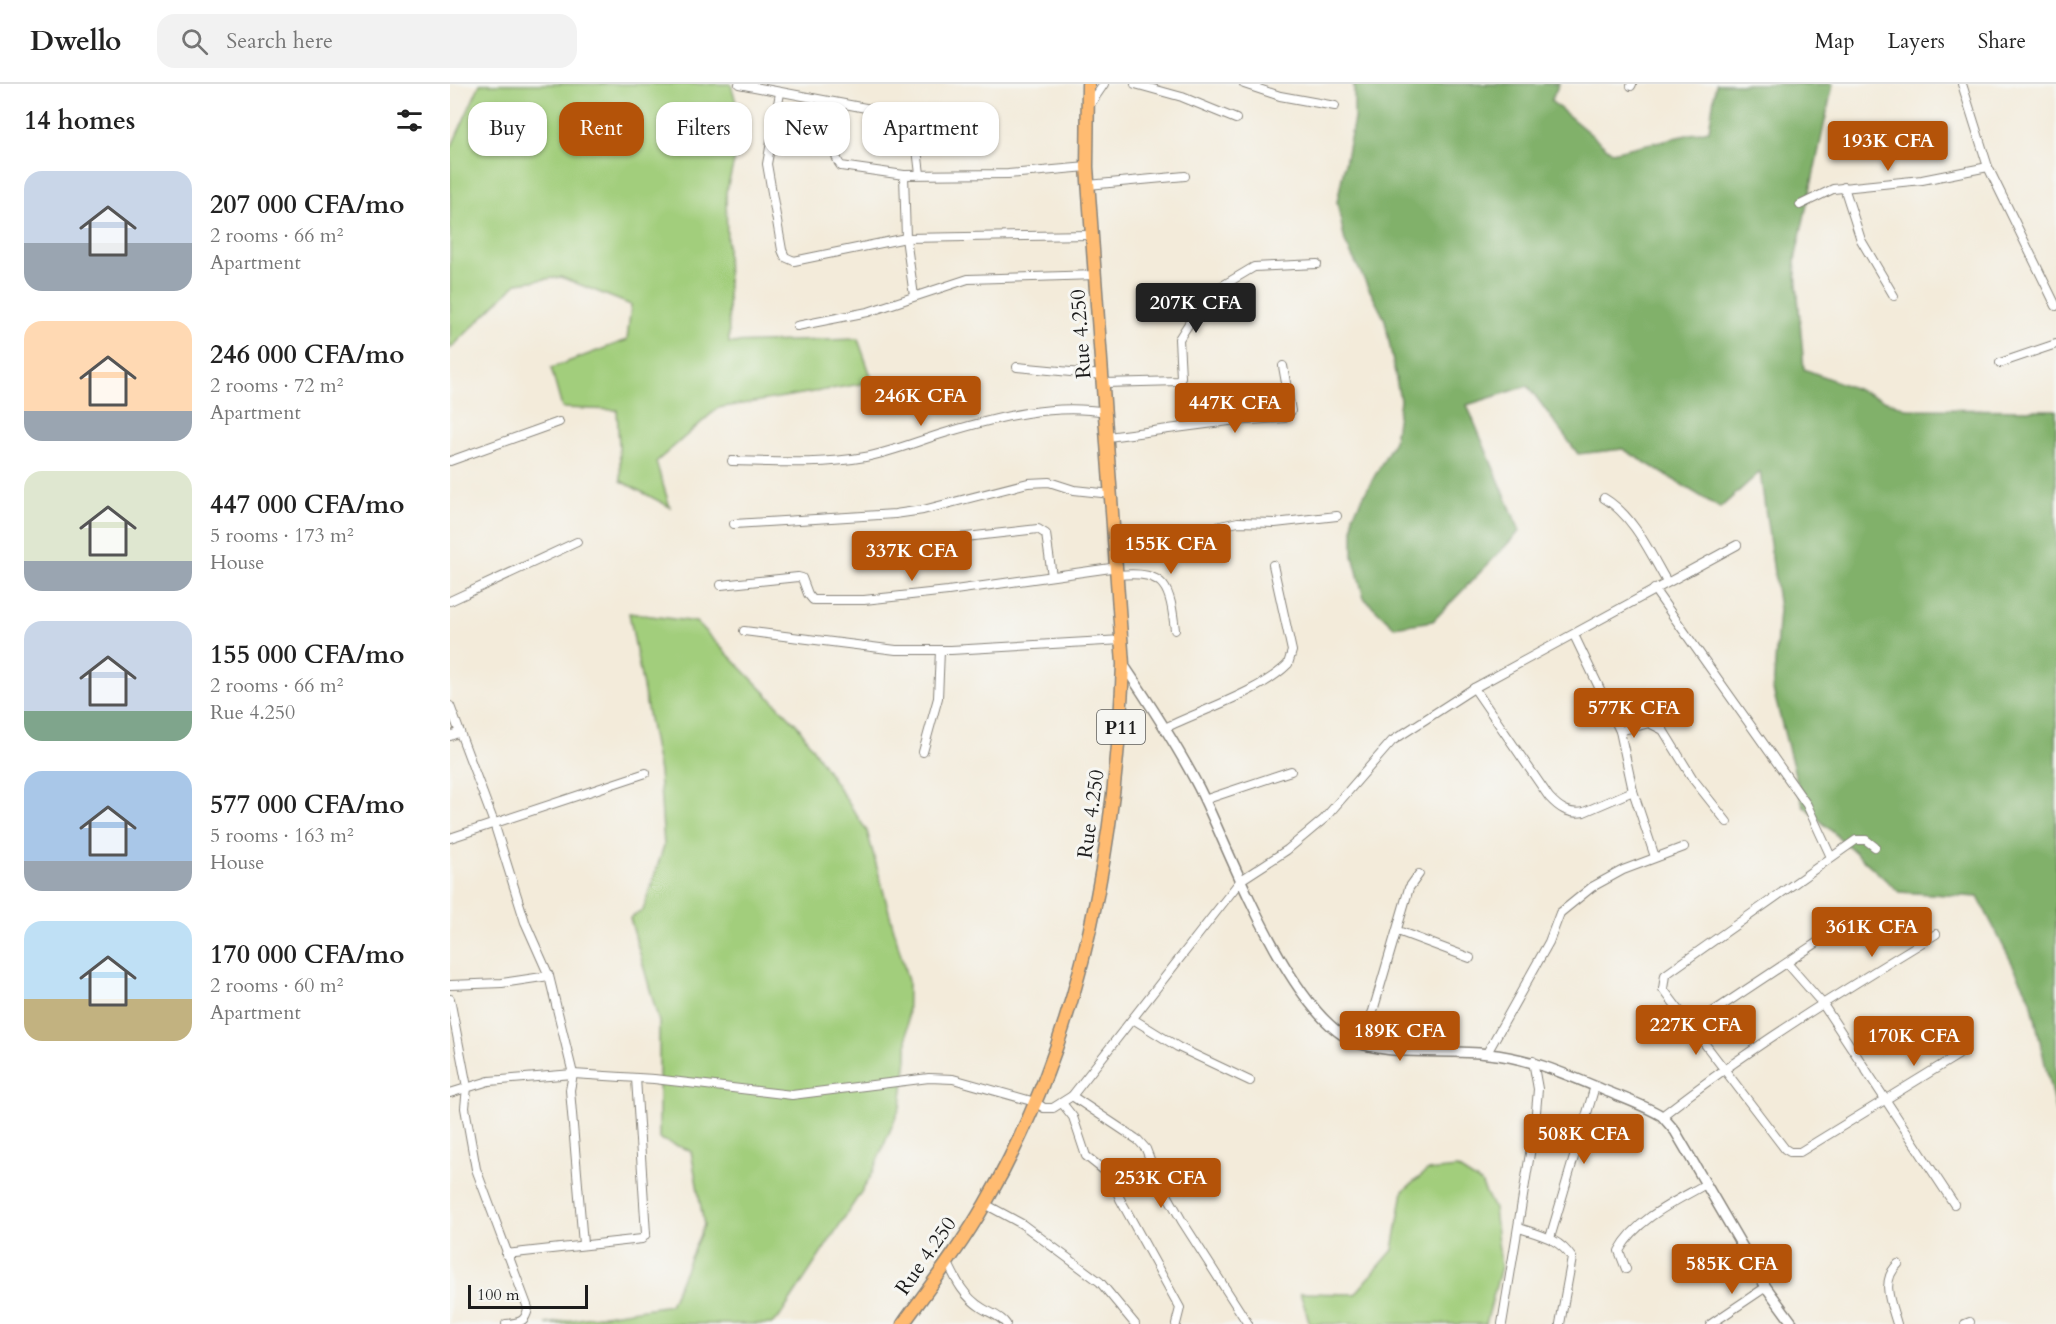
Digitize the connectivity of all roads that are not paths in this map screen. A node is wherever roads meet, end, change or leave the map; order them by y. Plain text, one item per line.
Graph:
1 (739, 84) edge
2 (1088, 84) edge
3 (1104, 84) edge
4 (1135, 84) edge
5 (1244, 84) edge
6 (1962, 84) edge
7 (780, 93) junction
8 (825, 102) edge
9 (1335, 106) dead end
10 (850, 107) edge
11 (1087, 109) junction
12 (1236, 119) dead end
13 (835, 156) edge
14 (1087, 167) junction
15 (1988, 167) junction
16 (920, 174) junction
17 (904, 175) junction
18 (1185, 176) dead end
19 (1088, 185) junction
20 (1844, 187) junction
21 (1800, 205) dead end
22 (1092, 235) junction
23 (906, 238) junction
24 (1317, 264) dead end
25 (1096, 275) junction
26 (914, 296) junction
27 (1894, 296) dead end
28 (2056, 306) edge
29 (797, 326) dead end
30 (2056, 344) edge
31 (2000, 363) dead end
32 (1283, 366) dead end
33 (1017, 367) dead end
34 (1104, 379) junction
35 (1106, 412) junction
36 (559, 422) dead end
37 (1108, 437) junction
38 (450, 460) edge
39 (732, 461) dead end
40 (1111, 494) junction
41 (1604, 498) dead end
42 (1337, 516) dead end
43 (734, 524) dead end
44 (577, 542) dead end
45 (1116, 542) junction
46 (893, 545) dead end
47 (1737, 545) dead end
48 (1273, 565) dead end
49 (1118, 571) junction
50 (1052, 576) junction
51 (1667, 582) junction
52 (721, 585) dead end
53 (1654, 589) junction
54 (450, 601) edge
55 (1175, 630) dead end
56 (744, 631) dead end
57 (1574, 635) junction
58 (1122, 640) junction
59 (940, 650) junction
60 (1123, 664) junction
61 (1474, 688) junction
62 (450, 706) edge
63 (1165, 728) junction
64 (1620, 731) junction
65 (460, 732) junction
66 (450, 736) edge
67 (923, 752) dead end
68 (1291, 771) dead end
69 (646, 773) dead end
70 (1633, 791) junction
71 (1204, 800) junction
72 (1727, 822) dead end
73 (494, 823) junction
74 (450, 838) edge
75 (1875, 847) dead end
76 (1684, 848) dead end
77 (1654, 857) junction
78 (1831, 857) junction
79 (1419, 873) dead end
80 (1241, 880) junction
81 (1851, 921) dead end
82 (1398, 931) junction
83 (1936, 934) dead end
84 (1470, 958) dead end
85 (1787, 963) junction
86 (549, 976) junction
87 (450, 985) edge
88 (450, 999) edge
89 (1821, 1003) junction
90 (1132, 1019) junction
91 (1690, 1027) junction
92 (1359, 1044) junction
93 (1487, 1053) junction
94 (1958, 1055) dead end
95 (1533, 1061) junction
96 (1721, 1069) junction
97 (573, 1074) junction
98 (636, 1078) junction
99 (1250, 1081) dead end
100 (1595, 1086) junction
101 (467, 1087) junction
102 (450, 1093) edge
103 (1072, 1096) junction
104 (1883, 1100) junction
105 (1035, 1102) junction
106 (1062, 1103) junction
107 (1662, 1116) junction
108 (1706, 1184) junction
109 (985, 1204) junction
110 (1954, 1204) dead end
111 (1519, 1228) junction
112 (1550, 1238) junction
113 (583, 1244) junction
114 (506, 1254) junction
115 (947, 1261) junction
116 (1898, 1264) dead end
117 (1626, 1269) dead end
118 (1766, 1287) junction
119 (506, 1324) edge
120 (903, 1324) edge
121 (1006, 1324) edge
122 (1135, 1324) edge
123 (1176, 1324) edge
124 (1248, 1324) edge
125 (1502, 1324) edge
126 (1560, 1324) edge
127 (1711, 1324) edge
128 (1793, 1324) edge
129 (1898, 1324) edge

1 - 7 street
2 - 11 main road, Rue 4.250 / P11
3 - 11 street
4 - 12 street
5 - 9 street
6 - 15 street
7 - 8 street
7 - 23 street
10 - 16 street
11 - 14 main road, Rue 4.250 / P11
13 - 17 street
14 - 16 street
14 - 19 main road, Rue 4.250 / P11
15 - 20 street
15 - 28 street
16 - 17 street
17 - 23 street
18 - 19 street
19 - 22 main road, Rue 4.250 / P11
20 - 21 street
20 - 27 street
22 - 23 street
22 - 25 main road, Rue 4.250 / P11
23 - 26 street
24 - 34 street
25 - 26 street
25 - 34 main road, Rue 4.250 / P11
26 - 29 street
30 - 31 street
32 - 37 street
33 - 34 street
34 - 35 main road, Rue 4.250 / P11
35 - 37 main road, Rue 4.250 / P11
35 - 39 street
36 - 38 street
37 - 40 main road, Rue 4.250 / P11
40 - 43 street
40 - 45 main road, Rue 4.250 / P11
41 - 51 street
42 - 45 street
44 - 54 street
45 - 49 main road, Rue 4.250 / P11
46 - 50 street
47 - 51 street
48 - 63 street
49 - 50 street
49 - 55 street
49 - 58 main road, Rue 4.250 / P11
50 - 52 street
51 - 53 street
53 - 57 street
53 - 78 street
56 - 59 street
57 - 61 street
57 - 64 street
58 - 59 street
58 - 60 main road, Rue 4.250 / P11
59 - 67 street
60 - 63 street
60 - 105 main road, Rue 4.250 / P11
61 - 70 street
61 - 80 street
62 - 65 street
63 - 71 street
64 - 70 street
64 - 72 street
65 - 66 street
65 - 73 street
68 - 71 street
69 - 73 street
70 - 77 street
71 - 80 street
73 - 74 street
73 - 86 street
75 - 78 street
76 - 77 street
77 - 93 street
78 - 91 street
79 - 82 street
80 - 90 street
80 - 92 street
81 - 85 street
82 - 84 street
82 - 92 street
83 - 89 street
85 - 89 street
85 - 91 street
86 - 87 street
86 - 97 street
88 - 101 street
89 - 96 street
89 - 104 street
90 - 99 street
90 - 103 street
91 - 96 street
92 - 93 street
93 - 95 street
94 - 104 street
95 - 100 street
95 - 111 street
96 - 104 street
96 - 107 street
97 - 98 street
97 - 101 street
97 - 113 street
98 - 105 street
98 - 113 street
100 - 107 street
100 - 112 street
101 - 102 street
101 - 114 street
103 - 106 street
103 - 124 street
104 - 110 street
105 - 106 street
105 - 109 main road, Rue 4.250 / P11
106 - 123 street
107 - 108 street
108 - 117 street
108 - 118 street
109 - 115 main road, Rue 4.250 / P11
109 - 122 street
111 - 112 street
111 - 125 street
112 - 126 street
113 - 114 street
114 - 119 street
115 - 120 main road, Rue 4.250 / P11
115 - 121 street
116 - 129 street
118 - 127 street
118 - 128 street

